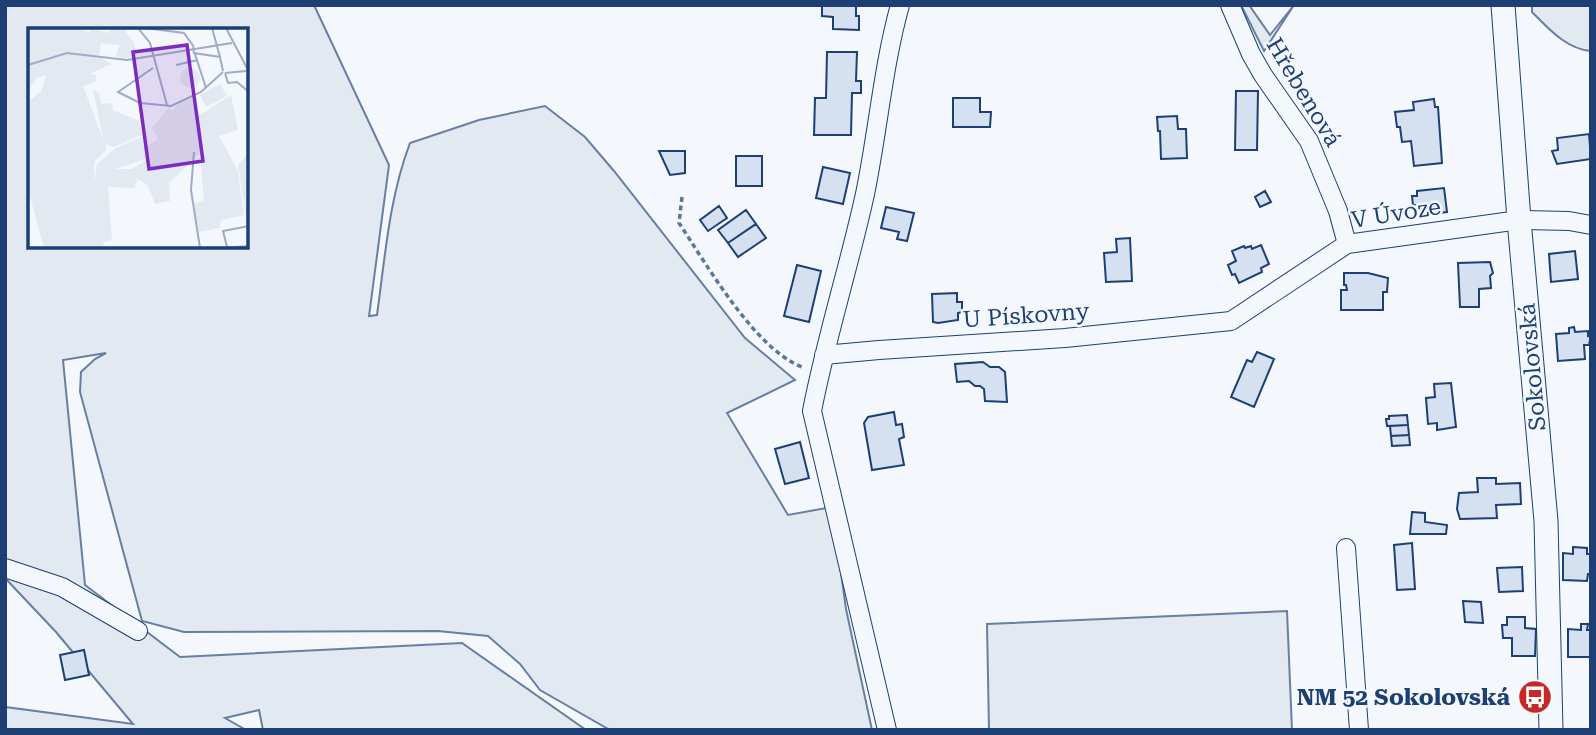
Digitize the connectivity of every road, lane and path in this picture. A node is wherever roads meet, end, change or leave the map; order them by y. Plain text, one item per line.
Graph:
1 (900, 5) edge
2 (1230, 5) edge
3 (1503, 5) edge
4 (682, 197) dead end
5 (1519, 220) junction
6 (1591, 225) edge
7 (1347, 244) junction
8 (1231, 321) joint
9 (824, 355) junction
10 (819, 373) junction
11 (1346, 548) dead end
12 (5, 568) edge
13 (138, 631) dead end
14 (887, 730) edge
15 (1359, 730) edge
16 (1551, 730) edge

1 - 9 street
2 - 7 street, Hřebenová
3 - 5 street, Sokolovská
4 - 10 path
5 - 6 street, V Úvoze
5 - 7 street, V Úvoze
5 - 16 street, Sokolovská
7 - 8 street, V Úvoze
8 - 9 street, U Pískovny
9 - 10 street
10 - 14 street
11 - 15 street
12 - 13 street

